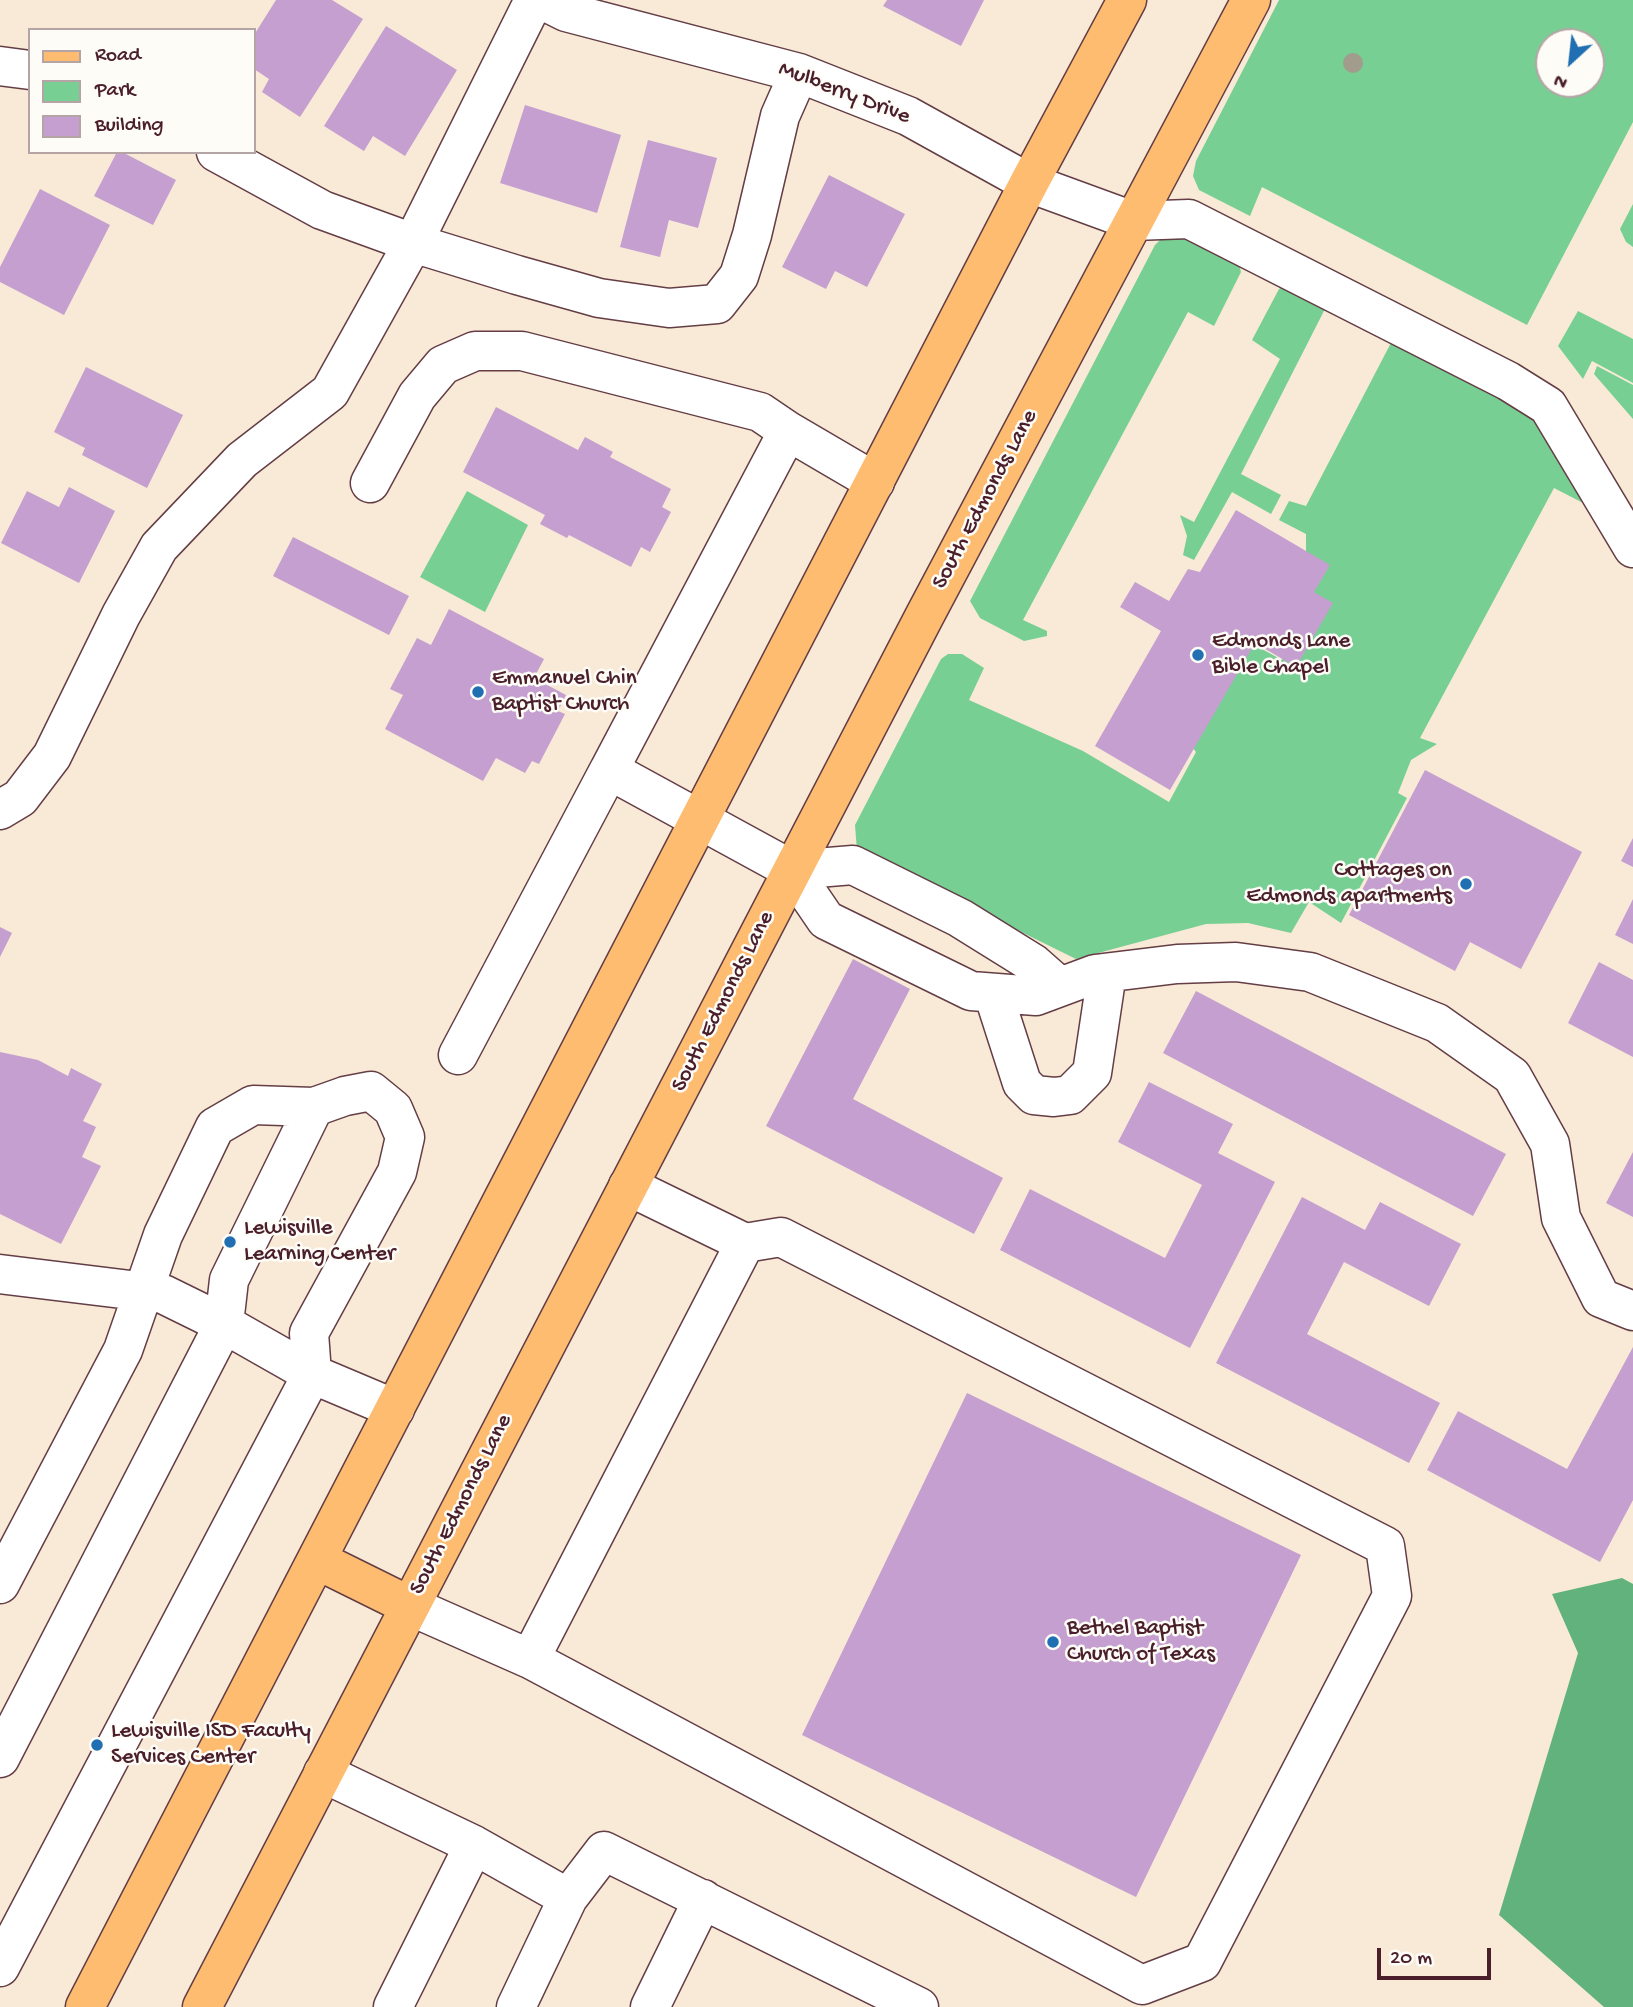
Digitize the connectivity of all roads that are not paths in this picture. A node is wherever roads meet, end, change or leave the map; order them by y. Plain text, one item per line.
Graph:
1 (534, 0) edge
2 (542, 0) edge
3 (1127, 0) edge
4 (1251, 0) edge
5 (0, 66) edge
6 (28, 71) edge
7 (799, 73) junction
8 (220, 154) edge
9 (1029, 183) junction
10 (1133, 221) junction
11 (413, 243) junction
12 (788, 432) junction
13 (875, 482) junction
14 (370, 483) dead end
15 (1633, 548) edge
16 (609, 770) junction
17 (0, 810) edge
18 (700, 820) junction
19 (792, 870) junction
20 (1107, 973) junction
21 (1060, 987) junction
22 (993, 993) junction
23 (458, 1055) dead end
24 (314, 1107) junction
25 (628, 1186) junction
26 (745, 1243) junction
27 (0, 1274) edge
28 (143, 1291) junction
29 (1633, 1311) edge
30 (223, 1324) junction
31 (312, 1374) junction
32 (395, 1409) junction
33 (317, 1560) junction
34 (0, 1584) edge
35 (410, 1606) junction
36 (530, 1659) junction
37 (0, 1758) edge
38 (323, 1773) junction
39 (474, 1845) junction
40 (568, 1898) junction
41 (703, 1899) junction
42 (0, 1968) edge
43 (85, 2007) edge
44 (202, 2007) edge
45 (393, 2007) edge
46 (516, 2007) edge
47 (650, 2007) edge
48 (919, 2007) edge

1 - 11 street
2 - 7 street, Mulberry Drive
3 - 9 main road
4 - 10 main road, South Edmonds Lane
5 - 6 street
7 - 9 street, Mulberry Drive
7 - 11 street
8 - 11 street
9 - 10 street, Mulberry Drive
9 - 13 main road
10 - 15 street
10 - 19 main road, South Edmonds Lane
11 - 17 street
12 - 13 street
12 - 14 street
12 - 16 street
13 - 18 main road
16 - 18 street
16 - 23 street
18 - 19 street
18 - 32 main road
19 - 21 street
19 - 22 street
19 - 25 main road, South Edmonds Lane
20 - 21 street
20 - 22 street
20 - 29 street
21 - 22 street
24 - 28 street
24 - 30 street
24 - 31 street
25 - 26 street
25 - 35 main road, South Edmonds Lane
26 - 36 street
26 - 36 street
27 - 28 street
28 - 30 street
28 - 34 street
30 - 31 street
30 - 37 street
31 - 32 street
31 - 42 street
32 - 33 main road
33 - 35 main road
33 - 43 main road
35 - 36 street
35 - 38 main road, South Edmonds Lane
38 - 39 street
38 - 44 main road, South Edmonds Lane
39 - 40 street
39 - 45 street
40 - 41 street
40 - 46 street
41 - 47 street
41 - 48 street

